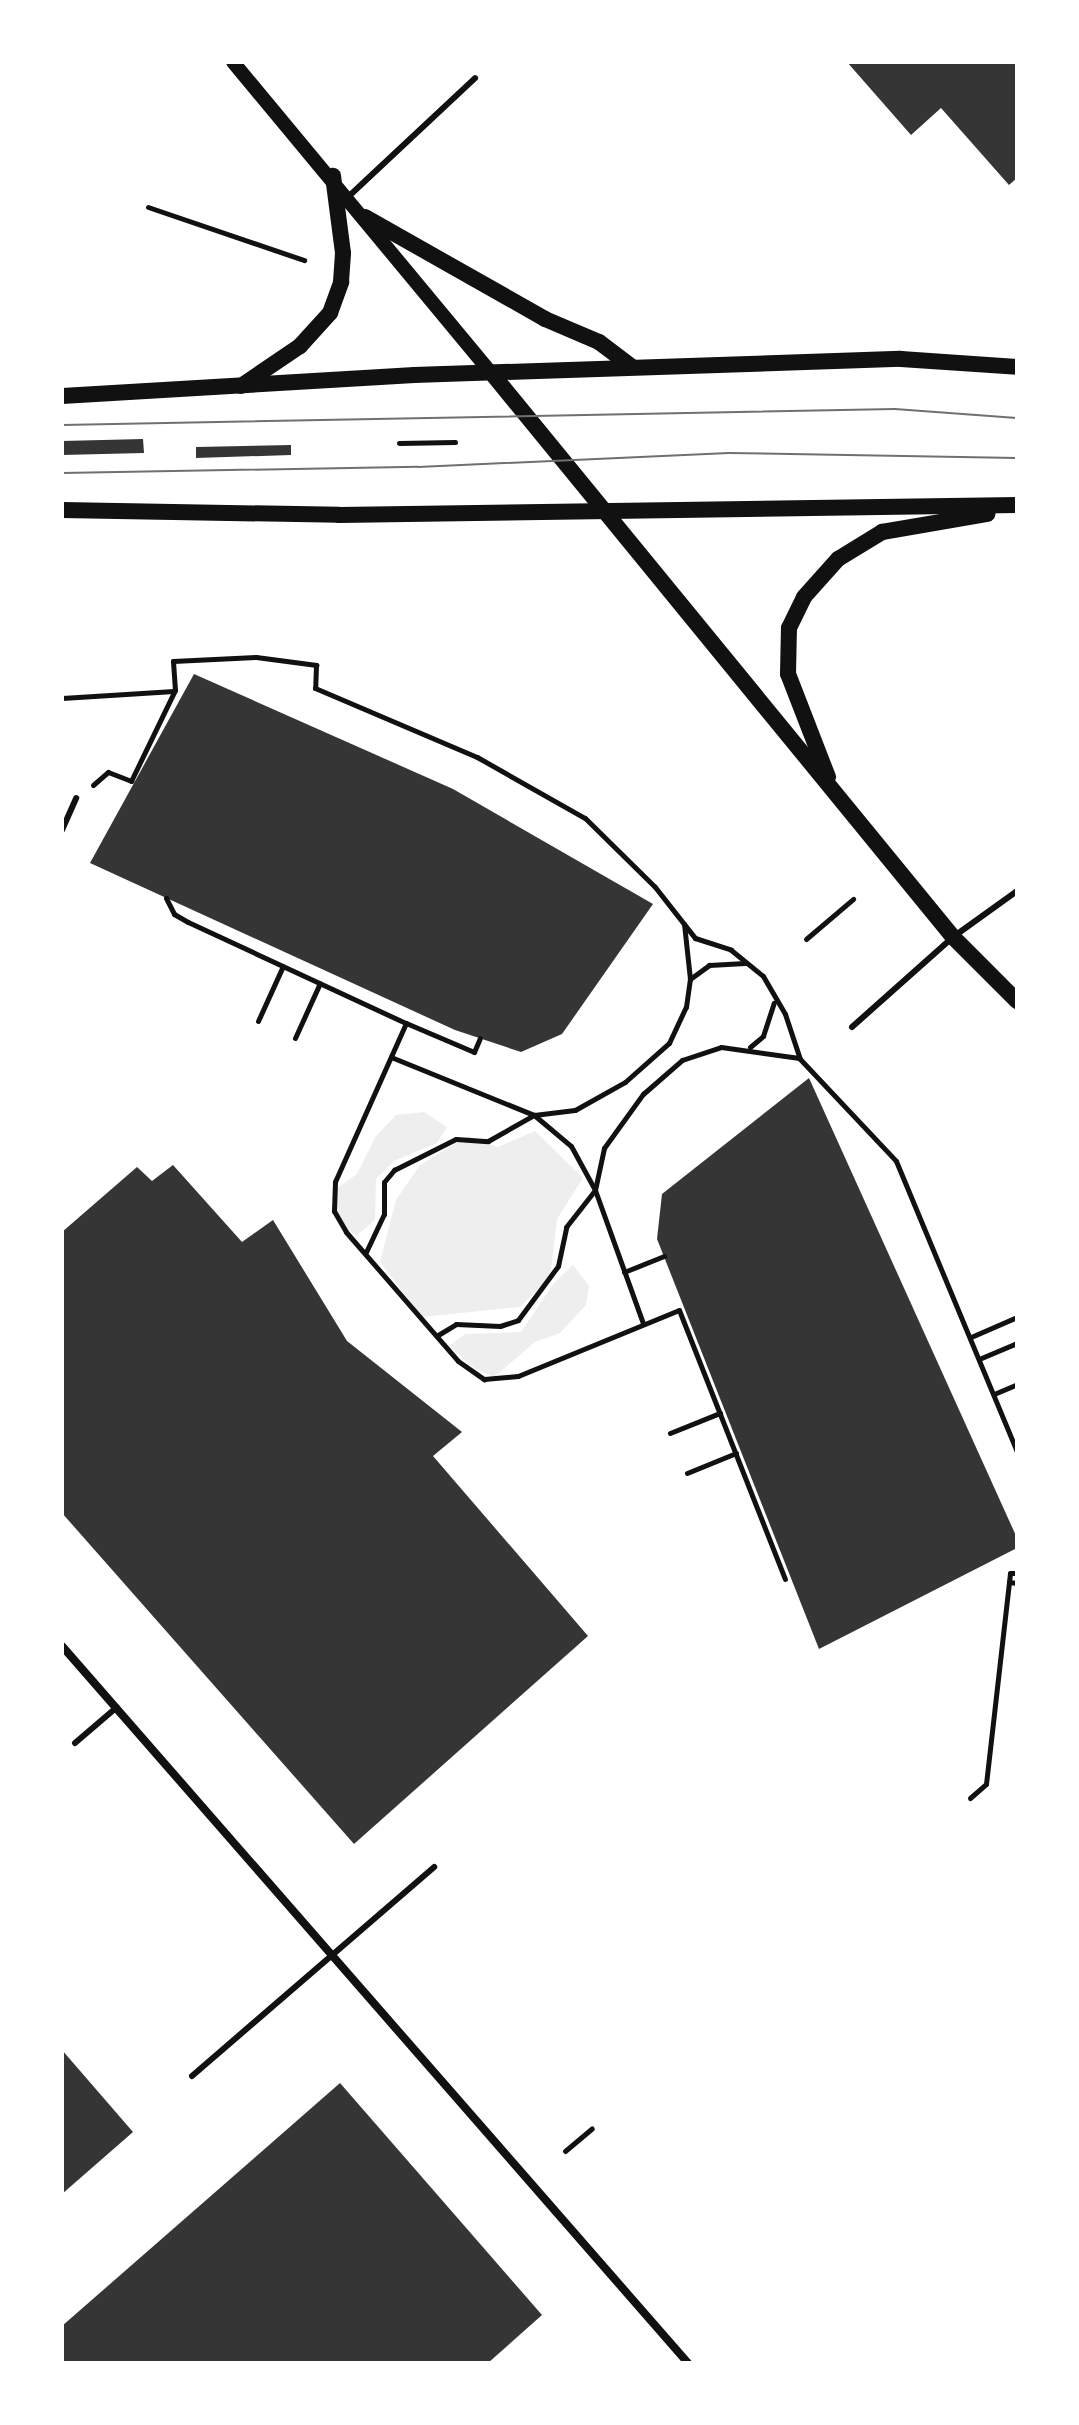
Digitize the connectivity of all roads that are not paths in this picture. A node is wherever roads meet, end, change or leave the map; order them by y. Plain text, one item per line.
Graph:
1 (233, 62) edge
2 (475, 78) dead end
3 (333, 176) junction
4 (348, 197) junction
5 (365, 217) junction
6 (632, 367) junction
7 (1017, 367) edge
8 (494, 376) junction
9 (240, 387) junction
10 (62, 396) edge
11 (1017, 507) edge
12 (607, 509) junction
13 (62, 510) edge
14 (834, 794) junction
15 (76, 798) road end
16 (62, 830) edge
17 (1017, 891) edge
18 (953, 937) junction
19 (1017, 1001) edge
20 (852, 1027) dead end
21 (62, 1646) edge
22 (117, 1707) junction
23 (75, 1743) dead end
24 (434, 1867) dead end
25 (332, 1955) junction
26 (192, 2076) dead end
27 (683, 2361) edge

1 - 3 street
2 - 4 lane
3 - 4 street
3 - 9 main road
4 - 5 street
5 - 6 main road
5 - 8 street
6 - 7 main road
6 - 8 main road
8 - 9 main road
8 - 12 main road
9 - 10 main road
11 - 12 main road
11 - 14 main road
12 - 13 main road
12 - 14 main road
14 - 18 main road
15 - 16 lane
17 - 18 lane
18 - 19 main road
18 - 20 lane
21 - 22 street
22 - 23 lane
22 - 25 street
24 - 25 lane
25 - 26 lane
25 - 27 street

